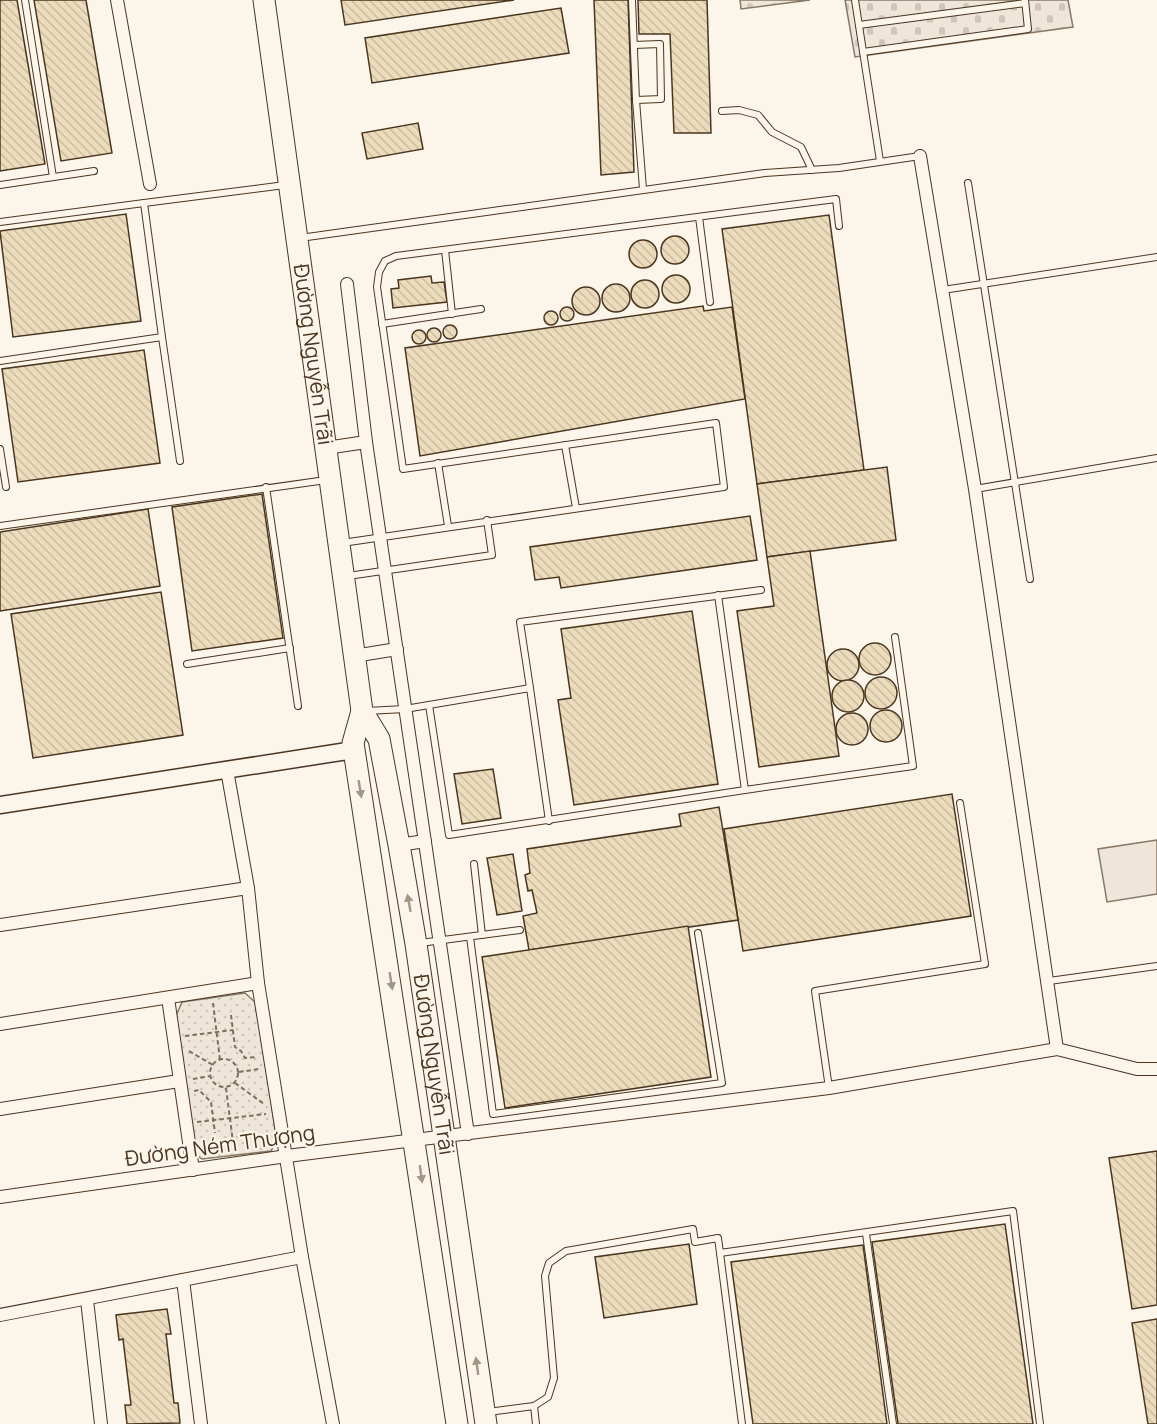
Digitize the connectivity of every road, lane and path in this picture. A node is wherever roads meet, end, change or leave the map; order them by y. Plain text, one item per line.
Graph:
1 (25, 0) edge
2 (117, 0) edge
3 (264, 0) edge
4 (632, 0) edge
5 (855, 0) edge
6 (1025, 1) edge
7 (859, 25) junction
8 (634, 45) junction
9 (863, 52) junction
10 (636, 100) junction
11 (722, 111) dead end
12 (920, 156) joint
13 (880, 161) junction
14 (812, 170) junction
15 (94, 171) dead end
16 (53, 177) junction
17 (968, 183) dead end
18 (150, 184) dead end
19 (289, 184) junction
20 (0, 185) edge
21 (642, 189) junction
22 (144, 203) junction
23 (699, 217) junction
24 (0, 222) edge
25 (839, 226) dead end
26 (297, 239) junction
27 (445, 250) junction
28 (1157, 257) edge
29 (347, 284) dead end
30 (984, 284) junction
31 (943, 290) junction
32 (710, 302) dead end
33 (481, 309) dead end
34 (452, 314) junction
35 (382, 324) junction
36 (162, 337) junction
37 (0, 361) edge
38 (366, 442) junction
39 (566, 445) junction
40 (326, 448) junction
41 (0, 449) edge
42 (1157, 459) edge
43 (180, 461) dead end
44 (438, 464) junction
45 (330, 480) junction
46 (1015, 482) junction
47 (6, 487) dead end
48 (266, 487) junction
49 (975, 489) junction
50 (576, 508) junction
51 (487, 520) junction
52 (0, 526) edge
53 (448, 526) junction
54 (380, 536) junction
55 (338, 543) junction
56 (385, 571) junction
57 (342, 576) junction
58 (1030, 579) dead end
59 (761, 590) dead end
60 (718, 596) junction
61 (895, 637) dead end
62 (290, 648) junction
63 (397, 649) junction
64 (354, 656) junction
65 (187, 664) dead end
66 (530, 688) junction
67 (429, 705) junction
68 (298, 706) dead end
69 (405, 709) junction
70 (362, 711) junction
71 (354, 750) junction
72 (227, 770) junction
73 (745, 790) junction
74 (960, 803) dead end
75 (0, 805) edge
76 (549, 821) junction
77 (425, 841) junction
78 (399, 846) junction
79 (474, 864) dead end
80 (248, 888) junction
81 (0, 925) edge
82 (520, 930) dead end
83 (698, 933) dead end
84 (483, 935) junction
85 (470, 937) junction
86 (440, 940) junction
87 (416, 944) junction
88 (1157, 966) edge
89 (1048, 981) junction
90 (258, 983) junction
91 (168, 998) junction
92 (213, 1000) dead end
93 (450, 1011) junction
94 (426, 1014) junction
95 (231, 1015) dead end
96 (0, 1024) edge
97 (232, 1030) junction
98 (217, 1032) junction
99 (179, 1037) dead end
100 (181, 1046) dead end
101 (1057, 1049) junction
102 (261, 1057) dead end
103 (220, 1060) junction
104 (213, 1065) junction
105 (263, 1069) dead end
106 (1157, 1069) edge
107 (238, 1072) junction
108 (210, 1076) junction
109 (235, 1083) junction
110 (184, 1084) junction
111 (226, 1088) junction
112 (830, 1088) junction
113 (268, 1107) dead end
114 (0, 1109) edge
115 (269, 1113) dead end
116 (230, 1118) junction
117 (213, 1120) junction
118 (192, 1123) dead end
119 (214, 1133) dead end
120 (468, 1134) junction
121 (444, 1136) junction
122 (416, 1141) junction
123 (235, 1153) dead end
124 (287, 1156) junction
125 (193, 1170) junction
126 (0, 1197) edge
127 (866, 1234) junction
128 (720, 1253) junction
129 (302, 1257) junction
130 (183, 1280) junction
131 (87, 1300) junction
132 (0, 1315) edge
133 (534, 1406) junction
134 (485, 1418) edge
135 (101, 1424) edge
136 (201, 1424) edge
137 (333, 1424) edge
138 (457, 1424) edge
139 (536, 1424) edge
140 (742, 1424) edge
141 (892, 1424) edge
142 (1040, 1424) edge

1 - 16 lane
2 - 18 street
3 - 19 highway, Đường Nguyễn Trãi
4 - 8 lane
5 - 7 lane
6 - 7 lane
6 - 9 lane
7 - 9 lane
8 - 10 lane
8 - 10 lane
9 - 13 lane
10 - 21 lane
11 - 14 lane
12 - 13 lane
12 - 31 street
13 - 14 lane
14 - 21 lane
15 - 16 lane
16 - 20 lane
17 - 30 lane
19 - 22 lane
19 - 26 highway, Đường Nguyễn Trãi
21 - 26 lane
22 - 24 lane
22 - 36 lane
23 - 25 lane
23 - 27 lane
23 - 32 lane
26 - 40 highway, Đường Nguyễn Trãi
27 - 34 lane
27 - 35 lane
28 - 30 lane
29 - 38 street
30 - 31 lane
30 - 46 lane
31 - 49 street
33 - 34 lane
34 - 35 lane
35 - 44 lane
36 - 37 lane
36 - 43 lane
38 - 40 street
38 - 54 street
39 - 44 lane
39 - 50 lane
39 - 50 lane
40 - 45 highway, Đường Nguyễn Trãi
41 - 47 lane
42 - 46 lane
44 - 53 lane
45 - 48 lane
45 - 55 highway, Đường Nguyễn Trãi
46 - 49 lane
46 - 58 lane
48 - 52 lane
48 - 62 lane
49 - 89 street
50 - 51 lane
51 - 53 lane
51 - 56 lane
53 - 54 lane
54 - 55 lane
54 - 56 street
55 - 57 highway, Đường Nguyễn Trãi
56 - 57 lane
56 - 63 street
57 - 64 highway, Đường Nguyễn Trãi
59 - 60 lane
60 - 66 lane
60 - 73 lane
61 - 73 lane
62 - 65 lane
62 - 68 lane
63 - 64 street
63 - 69 street
64 - 70 highway, Đường Nguyễn Trãi
66 - 67 lane
66 - 76 lane
67 - 69 lane
67 - 76 lane
69 - 70 lane
69 - 77 street
70 - 71 highway, Đường Nguyễn Trãi
70 - 78 highway, Đường Nguyễn Trãi
71 - 72 street
71 -> 122 highway, Đường Nguyễn Trãi
72 - 75 street
72 - 80 street
73 - 76 lane
74 - 112 lane
77 - 78 street
77 - 86 street
87 -> 78 highway, Đường Nguyễn Trãi
79 - 84 lane
80 - 81 street
80 - 90 street
82 - 84 lane
83 - 85 lane
84 - 85 lane
85 - 86 lane
86 - 87 lane
86 - 93 street
87 - 94 highway, Đường Nguyễn Trãi
88 - 89 lane
89 - 101 street
90 - 91 street
90 - 124 street
91 - 96 street
91 - 110 street
92 - 98 path
93 - 94 street
93 - 120 street
94 - 121 highway, Đường Nguyễn Trãi
95 - 97 path
97 - 98 path
97 - 102 path
98 - 99 path
98 - 103 path
100 - 104 path
101 - 106 street
101 - 112 street, Đường Ném Thượng
103 - 104 path
103 - 107 path
104 - 108 path
105 - 107 path
107 - 109 path
108 - 110 path
108 - 111 path
109 - 111 path
109 - 113 path
110 - 114 street
110 - 117 path
110 - 125 street
111 - 116 path
112 - 120 street, Đường Ném Thượng
115 - 116 path
116 - 117 path
116 - 123 path
117 - 118 path
117 - 119 path
120 - 121 street, Đường Ném Thượng
121 - 122 street, Đường Ném Thượng
134 -> 121 highway, Đường Nguyễn Trãi
122 - 124 street, Đường Ném Thượng
122 -> 138 highway, Đường Nguyễn Trãi
124 - 125 street, Đường Ném Thượng
124 - 129 street
125 - 126 street, Đường Ném Thượng
127 - 128 lane
127 - 141 lane
127 - 142 lane
128 - 133 lane
128 - 140 lane
129 - 130 street
129 - 137 street
130 - 131 street
130 - 136 street
131 - 132 street
131 - 135 street
133 - 134 lane
133 - 139 lane

